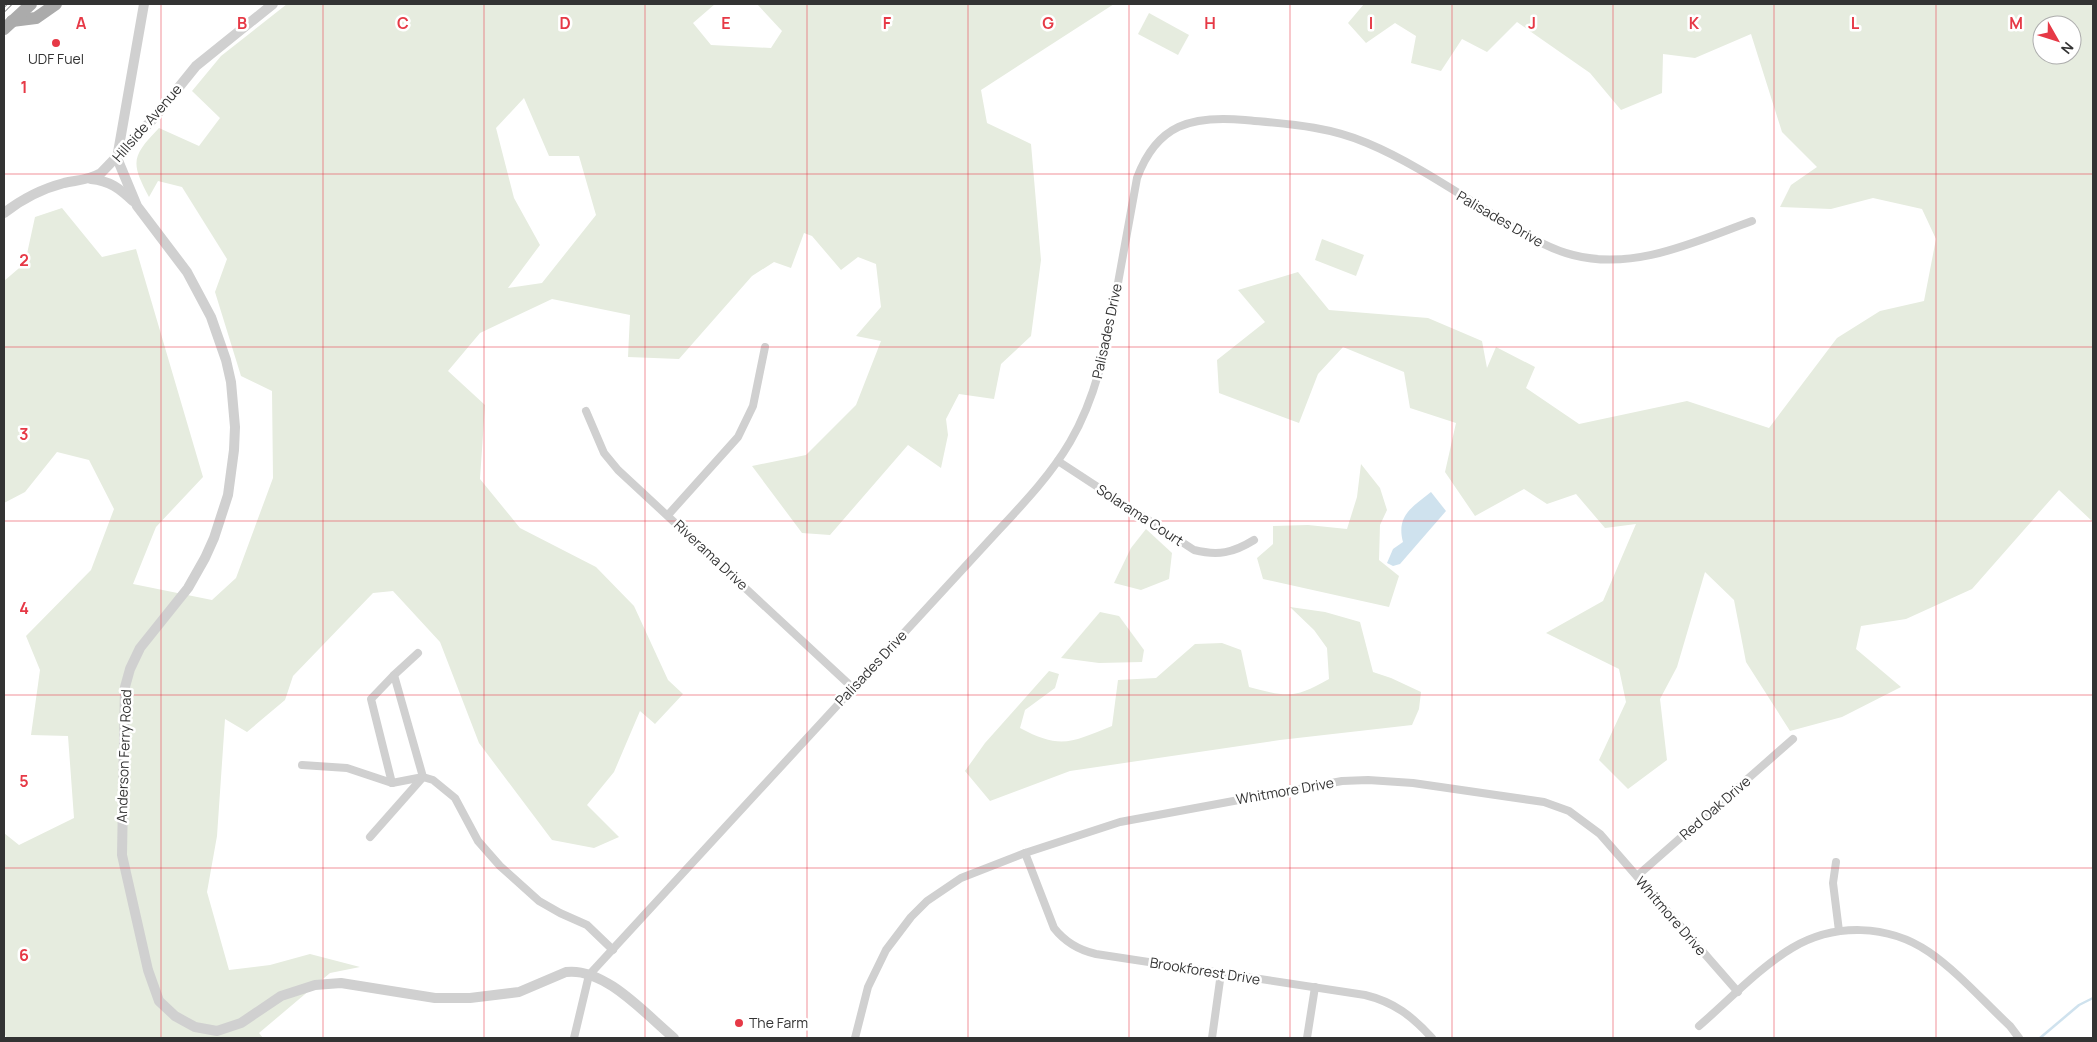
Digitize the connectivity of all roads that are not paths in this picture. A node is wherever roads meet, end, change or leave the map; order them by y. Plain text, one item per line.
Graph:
1 (31, 4) edge
2 (56, 4) edge
3 (144, 4) edge
4 (273, 4) edge
5 (8, 25) edge
6 (124, 120) junction
7 (143, 130) junction
8 (117, 158) junction
9 (91, 179) junction
10 (137, 206) junction
11 (4, 213) edge
12 (1752, 221) dead end
13 (765, 347) dead end
14 (586, 411) dead end
15 (1058, 461) junction
16 (668, 516) junction
17 (1254, 540) dead end
18 (418, 653) dead end
19 (394, 675) junction
20 (853, 688) junction
21 (1794, 739) dead end
22 (302, 765) dead end
23 (423, 777) junction
24 (392, 783) junction
25 (370, 837) dead end
26 (1025, 853) junction
27 (1836, 862) dead end
28 (1637, 876) junction
29 (1840, 931) junction
30 (613, 950) junction
31 (1222, 973) junction
32 (589, 975) junction
33 (1315, 987) junction
34 (1738, 992) junction
35 (1699, 1026) dead end
36 (2019, 1037) edge
37 (574, 1038) edge
38 (674, 1038) edge
39 (855, 1038) edge
40 (1212, 1038) edge
41 (1307, 1038) edge
42 (1432, 1038) edge

1 - 5 main road
2 - 5 main road
3 - 6 street
4 - 7 street, Hillside Avenue
6 - 7 street
6 - 8 street
7 - 8 street, Hillside Avenue
8 - 9 street, Hillside Avenue
8 - 10 street, Anderson Ferry Road
9 - 10 street
9 - 11 street, Hillside Avenue
10 - 32 street, Anderson Ferry Road
12 - 15 street, Palisades Drive
13 - 16 street
14 - 16 street, Riverama Drive
15 - 17 street, Solarama Court
15 - 20 street, Palisades Drive
16 - 20 street, Riverama Drive
18 - 19 street
19 - 23 street
19 - 24 street
20 - 30 street, Palisades Drive
21 - 28 street, Red Oak Drive
22 - 24 street
23 - 24 street
23 - 25 street
23 - 30 street
26 - 28 street, Whitmore Drive
26 - 31 street, Brookforest Drive
26 - 39 street, Whitmore Drive
27 - 29 street
28 - 34 street, Whitmore Drive
29 - 34 street
29 - 36 street
30 - 32 street, Palisades Drive
31 - 33 street, Brookforest Drive
31 - 40 street
32 - 37 street
32 - 38 street, Anderson Ferry Road
33 - 41 street
33 - 42 street, Brookforest Drive
34 - 35 street

